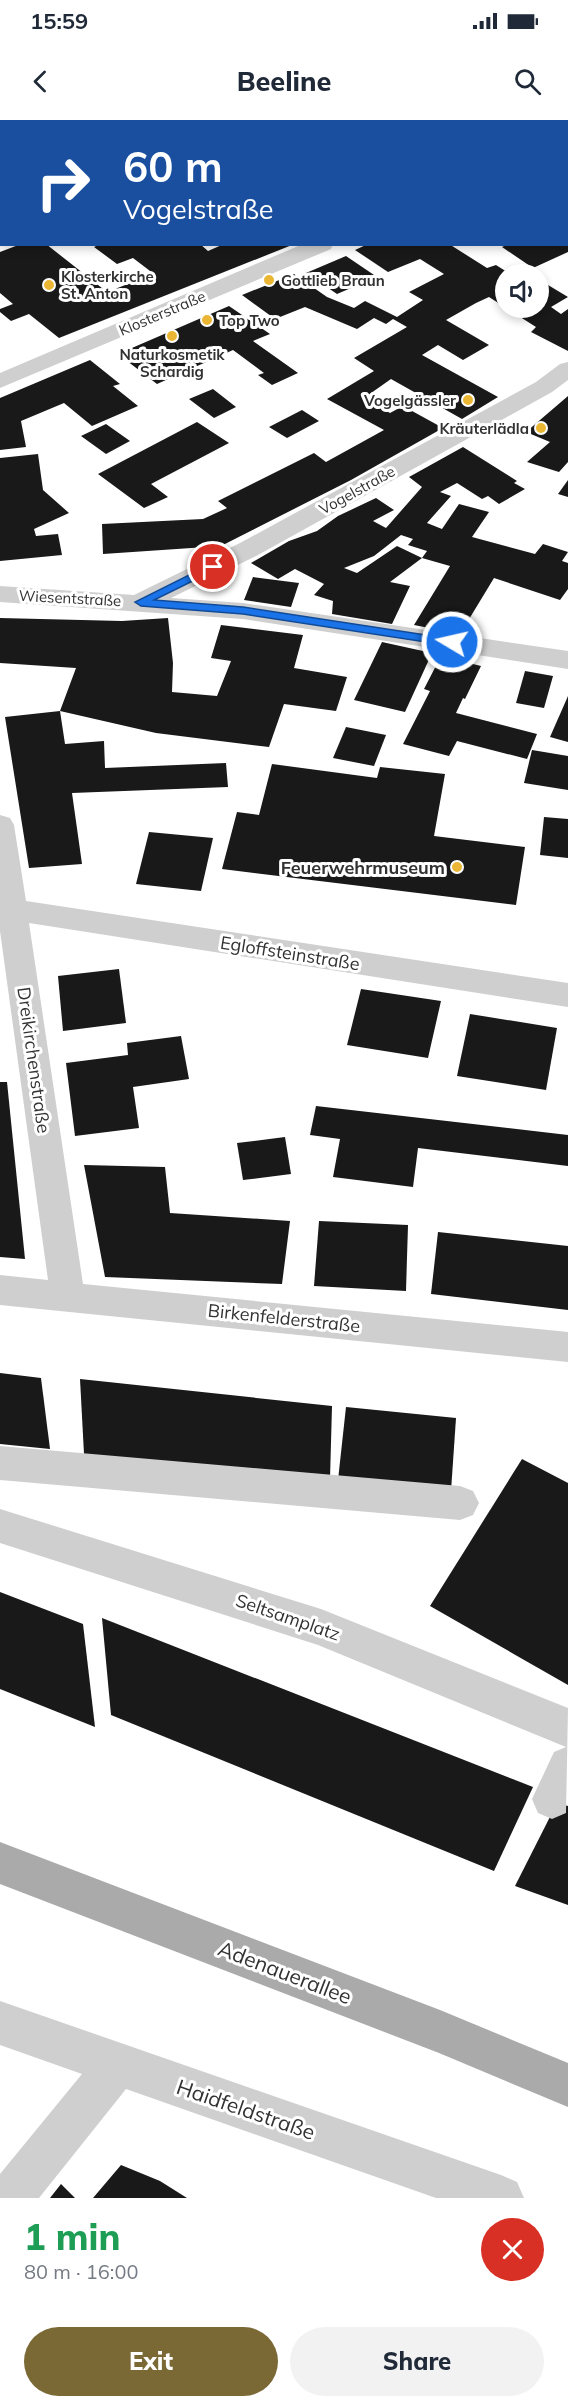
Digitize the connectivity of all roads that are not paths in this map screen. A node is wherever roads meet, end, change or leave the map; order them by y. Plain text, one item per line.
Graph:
1 (318, 246) edge
2 (568, 369) edge
3 (0, 381) edge
4 (0, 594) edge
5 (141, 602) junction
6 (568, 660) edge
7 (0, 825) edge
8 (13, 910) junction
9 (568, 995) edge
10 (0, 1290) edge
11 (67, 1295) junction
12 (568, 1347) edge
13 (0, 1463) edge
14 (460, 1503) dead end
15 (0, 1526) edge
16 (568, 1728) edge
17 (0, 1863) edge
18 (0, 2023) edge
19 (118, 2064) junction
20 (568, 2085) edge
21 (495, 2197) edge
22 (10, 2198) edge

1 - 3 street, Klosterstraße
2 - 5 street, Vogelstraße
4 - 5 street, Wiesentstraße
5 - 6 street, Wiesentstraße
7 - 8 street, Dreikirchenstraße
8 - 9 street, Egloffsteinstraße
8 - 11 street, Dreikirchenstraße
10 - 11 street, Birkenfelderstraße
11 - 12 street, Birkenfelderstraße
13 - 14 street
15 - 16 street, Seltsamplatz
17 - 20 main road, Adenauerallee
18 - 19 street, Haidfeldstraße
19 - 21 street, Haidfeldstraße
19 - 22 street

